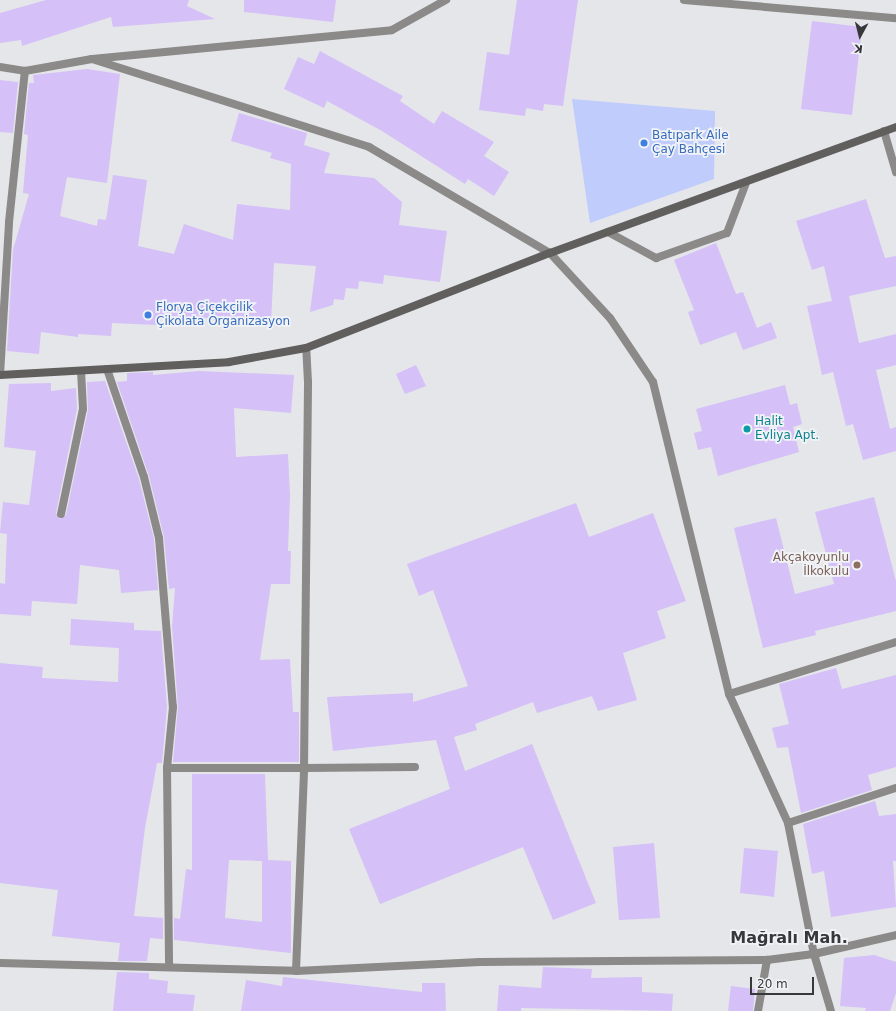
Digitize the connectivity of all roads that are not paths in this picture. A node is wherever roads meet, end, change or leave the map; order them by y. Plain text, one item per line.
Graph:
1 (446, 0) edge
2 (684, 0) edge
3 (704, 1) edge
4 (896, 18) edge
5 (92, 59) junction
6 (0, 67) edge
7 (25, 71) junction
8 (896, 128) edge
9 (884, 131) junction
10 (896, 172) edge
11 (746, 183) junction
12 (608, 232) junction
13 (550, 253) junction
14 (306, 348) junction
15 (107, 369) junction
16 (81, 370) junction
17 (0, 375) edge
18 (61, 514) dead end
19 (896, 642) edge
20 (729, 694) junction
21 (415, 767) dead end
22 (167, 768) junction
23 (304, 768) junction
24 (896, 788) edge
25 (788, 822) junction
26 (896, 935) edge
27 (814, 954) junction
28 (767, 960) junction
29 (0, 963) edge
30 (169, 967) junction
31 (296, 971) junction
32 (758, 1011) edge
33 (831, 1011) edge

1 - 5 street
2 - 3 street
3 - 4 street
5 - 7 street
5 - 13 street
6 - 7 street
7 - 17 street
8 - 9 main road
9 - 10 street
9 - 11 main road
11 - 12 main road
11 - 12 street
12 - 13 main road
13 - 14 main road
13 - 20 street
14 - 15 main road
14 - 23 street
15 - 16 main road
15 - 22 street
16 - 17 main road
16 - 18 street
19 - 20 street
20 - 25 street
21 - 23 street
22 - 23 street
22 - 30 street
23 - 31 street
24 - 25 street
25 - 27 street
26 - 27 street
27 - 28 street
27 - 33 street
28 - 31 street
28 - 32 street
29 - 30 street
30 - 31 street

